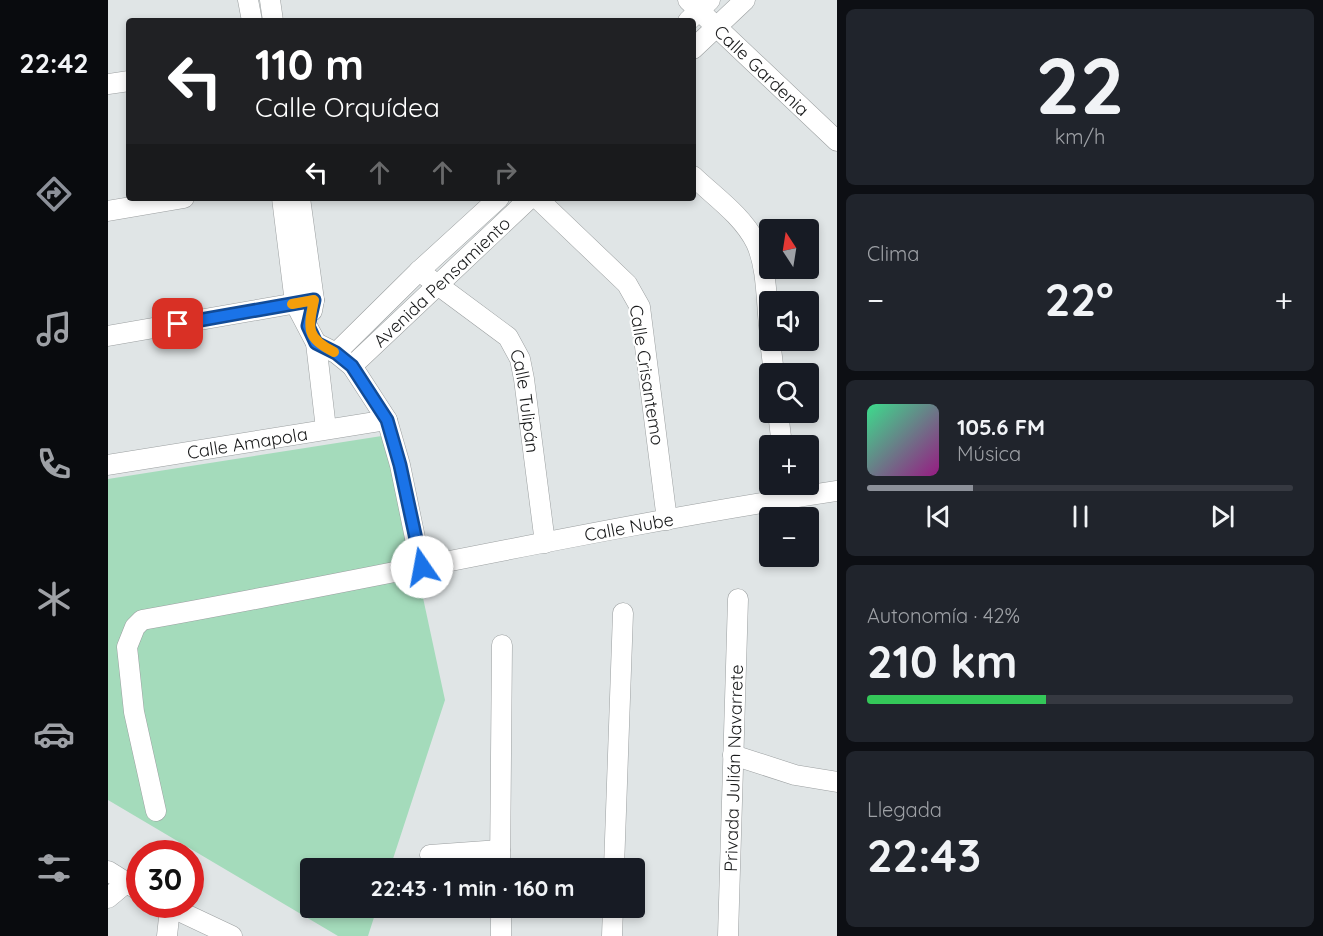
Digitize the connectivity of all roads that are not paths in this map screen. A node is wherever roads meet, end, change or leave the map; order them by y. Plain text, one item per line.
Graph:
1 (248, 0) edge
2 (270, 0) edge
3 (745, 0) edge
4 (696, 8) edge
5 (251, 18) edge
6 (273, 18) edge
7 (717, 27) junction
8 (696, 46) edge
9 (126, 81) edge
10 (108, 84) edge
11 (837, 141) edge
12 (696, 179) edge
13 (166, 201) edge
14 (283, 201) edge
15 (300, 201) edge
16 (496, 201) edge
17 (527, 201) edge
18 (540, 201) edge
19 (108, 211) edge
20 (419, 271) junction
21 (438, 283) junction
22 (765, 291) edge
23 (305, 302) junction
24 (312, 334) junction
25 (108, 336) edge
26 (336, 353) junction
27 (352, 366) junction
28 (387, 420) junction
29 (326, 429) junction
30 (108, 465) edge
31 (819, 491) edge
32 (837, 491) edge
33 (775, 495) edge
34 (667, 519) junction
35 (545, 543) junction
36 (422, 567) junction
37 (738, 599) dead end
38 (623, 613) dead end
39 (502, 645) dead end
40 (733, 755) junction
41 (837, 782) edge
42 (156, 811) dead end
43 (430, 855) dead end
44 (482, 858) edge
45 (500, 858) edge
46 (614, 858) edge
47 (108, 871) edge
48 (126, 883) edge
49 (126, 890) edge
50 (108, 897) edge
51 (167, 918) edge
52 (193, 918) edge
53 (501, 918) edge
54 (613, 918) edge
55 (167, 936) edge
56 (232, 936) edge
57 (501, 936) edge
58 (612, 936) edge
59 (728, 936) edge

1 - 5 street
2 - 6 street
3 - 7 street
4 - 7 street, Calle Gardenia
7 - 8 street
7 - 11 street, Calle Gardenia
9 - 10 street
12 - 22 street
13 - 19 street
14 - 23 street
15 - 23 street
16 - 20 street, Avenida Pensamiento
17 - 21 street, Avenida Pensamiento
18 - 34 street, Calle Crisantemo
20 - 21 street, Calle Tulipán
20 - 26 street, Avenida Pensamiento
21 - 27 street, Avenida Pensamiento
21 - 35 street, Calle Tulipán
23 - 24 street
23 - 25 street
24 - 26 street
24 - 29 street
26 - 27 street
27 - 28 street
28 - 29 street, Calle Amapola
28 - 36 street
29 - 30 street, Calle Amapola
31 - 32 street, Calle Nube
33 - 34 street, Calle Nube
34 - 35 street, Calle Nube
35 - 36 street, Calle Nube
36 - 42 street, Calle Nube
37 - 40 street, Privada Julián Navarrete
38 - 46 street
39 - 45 street
40 - 41 street
40 - 59 street, Privada Julián Navarrete
43 - 44 street
47 - 48 street
49 - 50 street
51 - 55 street
52 - 56 street
53 - 57 street
54 - 58 street

